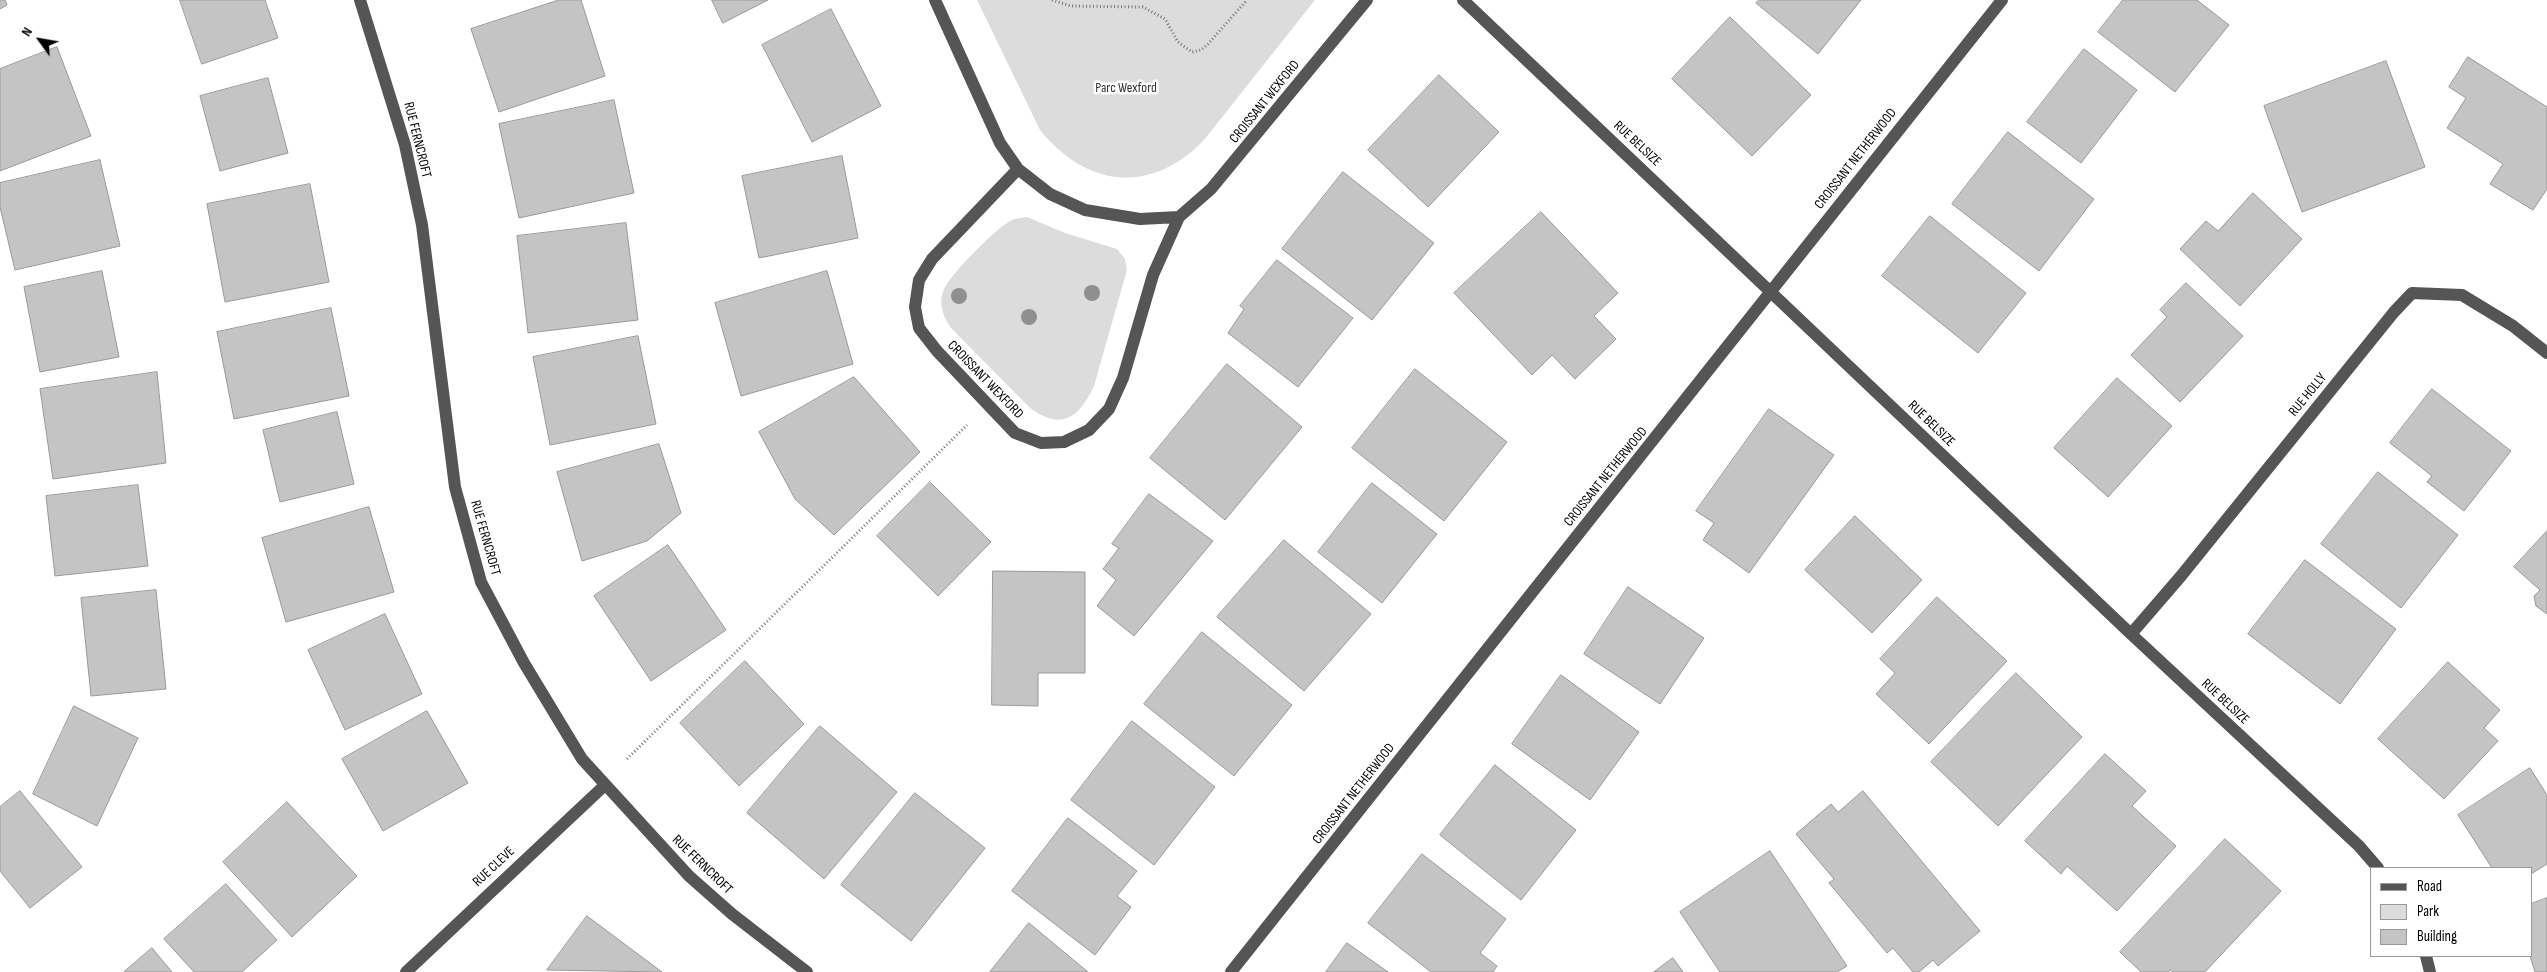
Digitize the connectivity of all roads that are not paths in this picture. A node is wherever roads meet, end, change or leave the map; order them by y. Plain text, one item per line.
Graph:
1 (360, 0) edge
2 (935, 0) edge
3 (1367, 0) edge
4 (1463, 0) edge
5 (2002, 0) edge
6 (1018, 169) junction
7 (1179, 217) junction
8 (1770, 292) junction
9 (2547, 353) edge
10 (2131, 634) junction
11 (604, 785) junction
12 (2377, 867) edge
13 (2426, 957) edge
14 (406, 972) edge
15 (807, 972) edge
16 (1231, 972) edge
17 (2430, 972) edge

1 - 11 street, RUE FERNCROFT
2 - 6 street
3 - 7 street, CROISSANT WEXFORD
4 - 8 street, RUE BELSIZE
5 - 8 street, CROISSANT NETHERWOOD
6 - 7 street
6 - 7 street, CROISSANT WEXFORD
8 - 10 street, RUE BELSIZE
8 - 16 street, CROISSANT NETHERWOOD
9 - 10 street, RUE HOLLY
10 - 12 street, RUE BELSIZE
11 - 14 street, RUE CLEVE
11 - 15 street, RUE FERNCROFT
13 - 17 street

